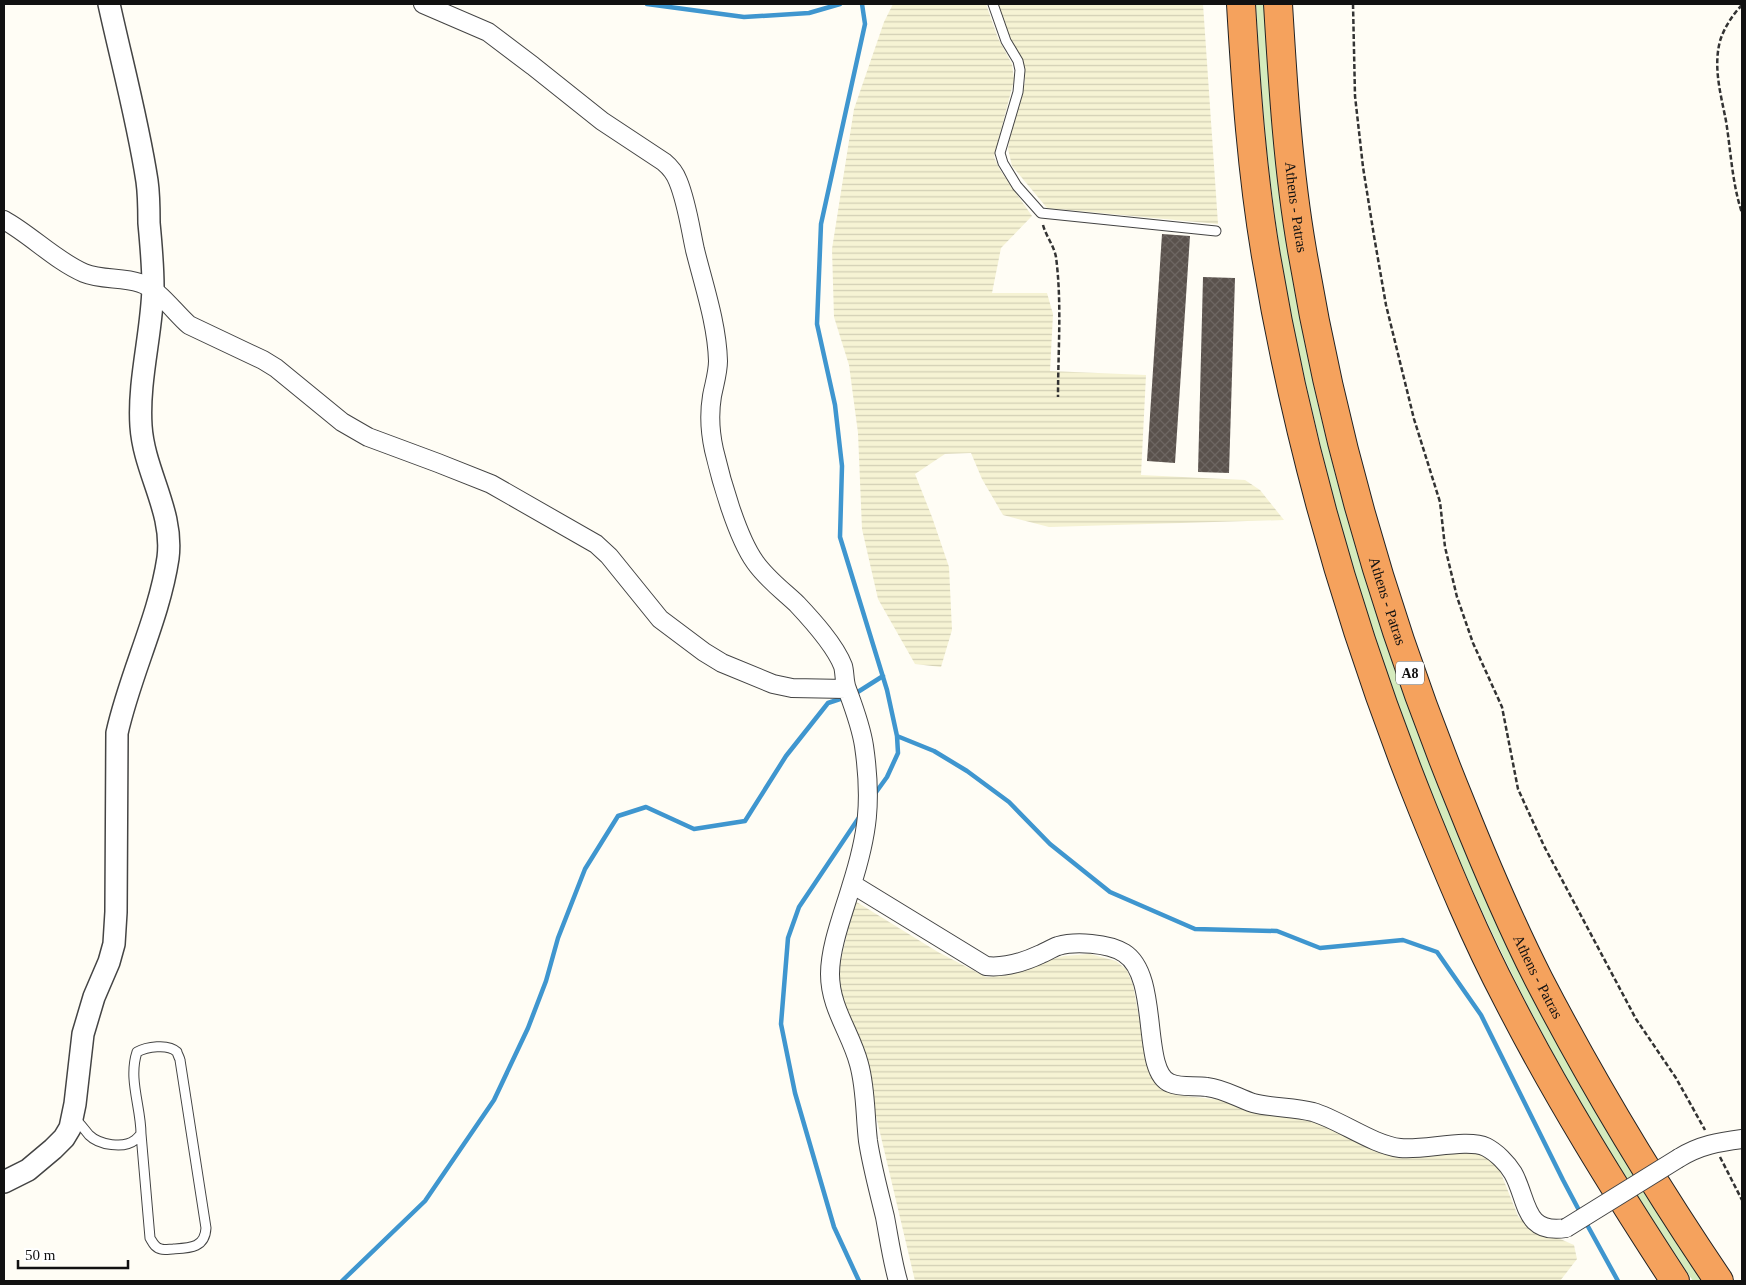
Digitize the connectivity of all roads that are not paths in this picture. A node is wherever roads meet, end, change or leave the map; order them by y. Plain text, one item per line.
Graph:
1 (109, 4) edge
2 (422, 4) edge
3 (993, 4) edge
4 (1241, 4) edge
5 (1278, 4) edge
6 (4, 220) edge
7 (1216, 231) dead end
8 (153, 289) junction
9 (846, 689) junction
10 (852, 884) junction
11 (73, 1116) junction
12 (141, 1134) junction
13 (1742, 1139) edge
14 (4, 1182) edge
15 (898, 1281) edge
16 (1675, 1281) edge
17 (1719, 1281) edge

1 - 8 street
2 - 9 street
3 - 7 lane
4 - 16 highway, Α8
5 - 17 highway, Athens - Patras / Α8
6 - 8 street
8 - 9 street
8 - 11 street
9 - 10 street
10 - 13 street, bridge
10 - 15 street
11 - 12 lane
11 - 14 street
12 - 12 lane

